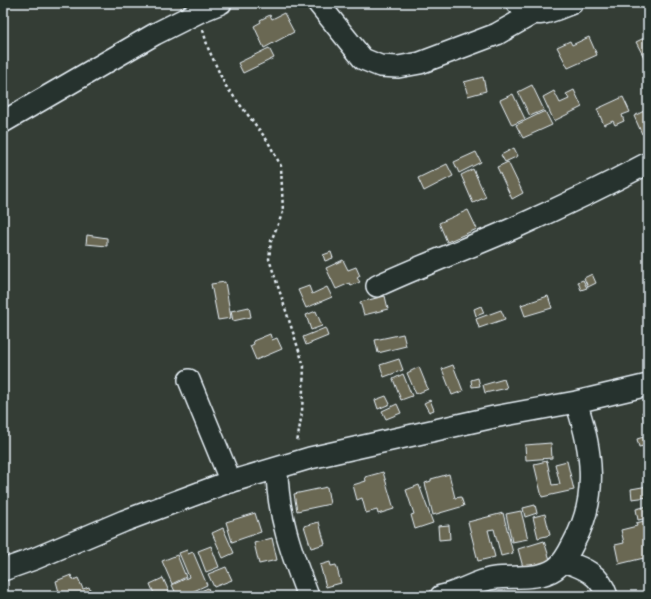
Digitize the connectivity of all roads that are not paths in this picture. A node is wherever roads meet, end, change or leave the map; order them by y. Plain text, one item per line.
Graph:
1 (221, 3) edge
2 (318, 3) edge
3 (572, 3) edge
4 (525, 8) edge
5 (3, 122) edge
6 (648, 163) edge
7 (377, 286) dead end
8 (189, 380) dead end
9 (648, 385) edge
10 (576, 402) junction
11 (282, 467) junction
12 (231, 482) junction
13 (564, 561) junction
14 (3, 570) edge
15 (308, 596) edge
16 (442, 596) edge
17 (607, 596) edge

1 - 5 street
2 - 4 street
3 - 4 street
6 - 7 street
8 - 12 street
9 - 10 street
10 - 11 street
10 - 13 street
11 - 12 street
11 - 15 street
12 - 14 street
13 - 16 street
13 - 17 street

